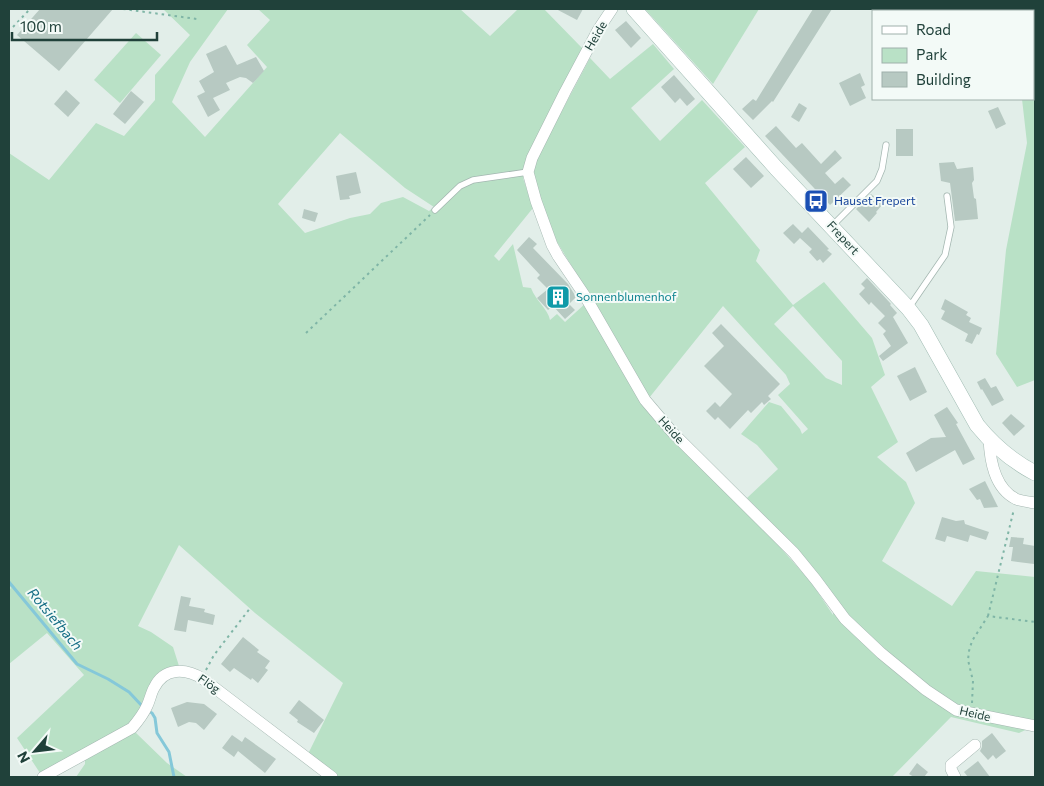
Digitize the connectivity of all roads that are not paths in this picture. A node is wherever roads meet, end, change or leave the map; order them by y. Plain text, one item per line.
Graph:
1 (612, 9) edge
2 (634, 9) edge
3 (886, 145) dead end
4 (528, 172) junction
5 (947, 196) dead end
6 (435, 210) road end
7 (832, 226) junction
8 (908, 308) junction
9 (989, 439) junction
10 (1035, 473) edge
11 (1035, 503) edge
12 (1035, 726) edge
13 (975, 745) dead end
14 (43, 777) edge
15 (332, 777) edge
16 (956, 777) edge

1 - 4 street, Heide
2 - 7 street, Frepert
3 - 7 lane
4 - 6 lane
4 - 12 street, Heide
5 - 8 lane
7 - 8 street, Frepert
8 - 9 street, Frepert
9 - 10 street, Frepert
9 - 11 street
13 - 16 street
14 - 15 street, Flög

